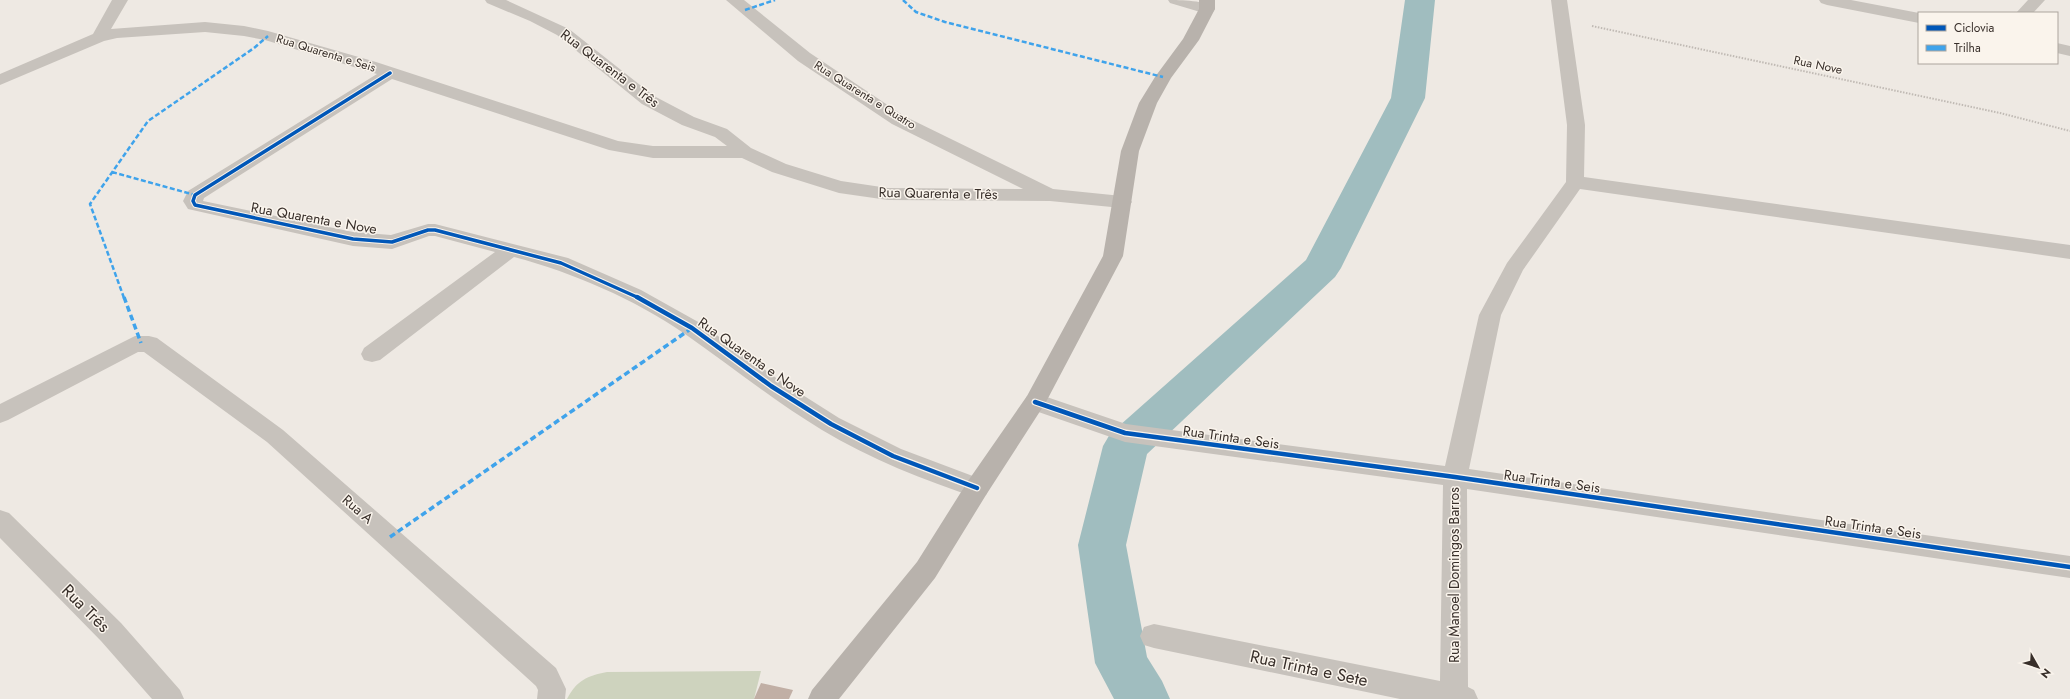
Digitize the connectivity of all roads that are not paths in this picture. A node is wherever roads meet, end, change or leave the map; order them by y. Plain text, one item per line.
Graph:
1 (120, 0) edge
2 (493, 0) edge
3 (734, 0) edge
4 (1176, 0) edge
5 (1827, 0) edge
6 (2037, 0) edge
7 (1207, 5) edge
8 (1560, 10) edge
9 (2025, 12) edge
10 (1918, 18) edge
11 (99, 37) junction
12 (2058, 48) edge
13 (2070, 51) edge
14 (390, 72) junction
15 (0, 80) edge
16 (745, 152) junction
17 (1575, 182) junction
18 (1050, 194) junction
19 (1122, 202) junction
20 (511, 250) junction
21 (2070, 252) edge
22 (372, 354) dead end
23 (1035, 402) junction
24 (0, 414) edge
25 (1455, 478) junction
26 (977, 488) junction
27 (0, 520) edge
28 (2070, 567) edge
29 (1154, 636) dead end
30 (170, 699) edge
31 (551, 699) edge
32 (822, 699) edge
33 (1457, 699) edge

1 - 11 street
2 - 16 street, Rua Quarenta e Três
3 - 18 street, Rua Quarenta e Quatro
4 - 7 street
5 - 10 street
6 - 9 street
7 - 19 street
8 - 17 street
11 - 14 street, Rua Quarenta e Seis
11 - 15 street, Rua Quarenta e Seis
12 - 13 street
14 - 16 street, Rua Quarenta e Seis
14 - 20 street, Rua Quarenta e Nove
16 - 18 street, Rua Quarenta e Três
17 - 21 street
17 - 25 street, Rua Manoel Domingos Barros
18 - 19 street, Rua Quarenta e Três
19 - 23 street
20 - 22 street
20 - 26 street, Rua Quarenta e Nove
23 - 25 street, Rua Trinta e Seis
23 - 26 street
24 - 31 street, Rua A
25 - 28 street, Rua Trinta e Seis
25 - 33 street, Rua Manoel Domingos Barros
26 - 32 street
27 - 30 street, Rua Três
29 - 33 street, Rua Trinta e Sete

